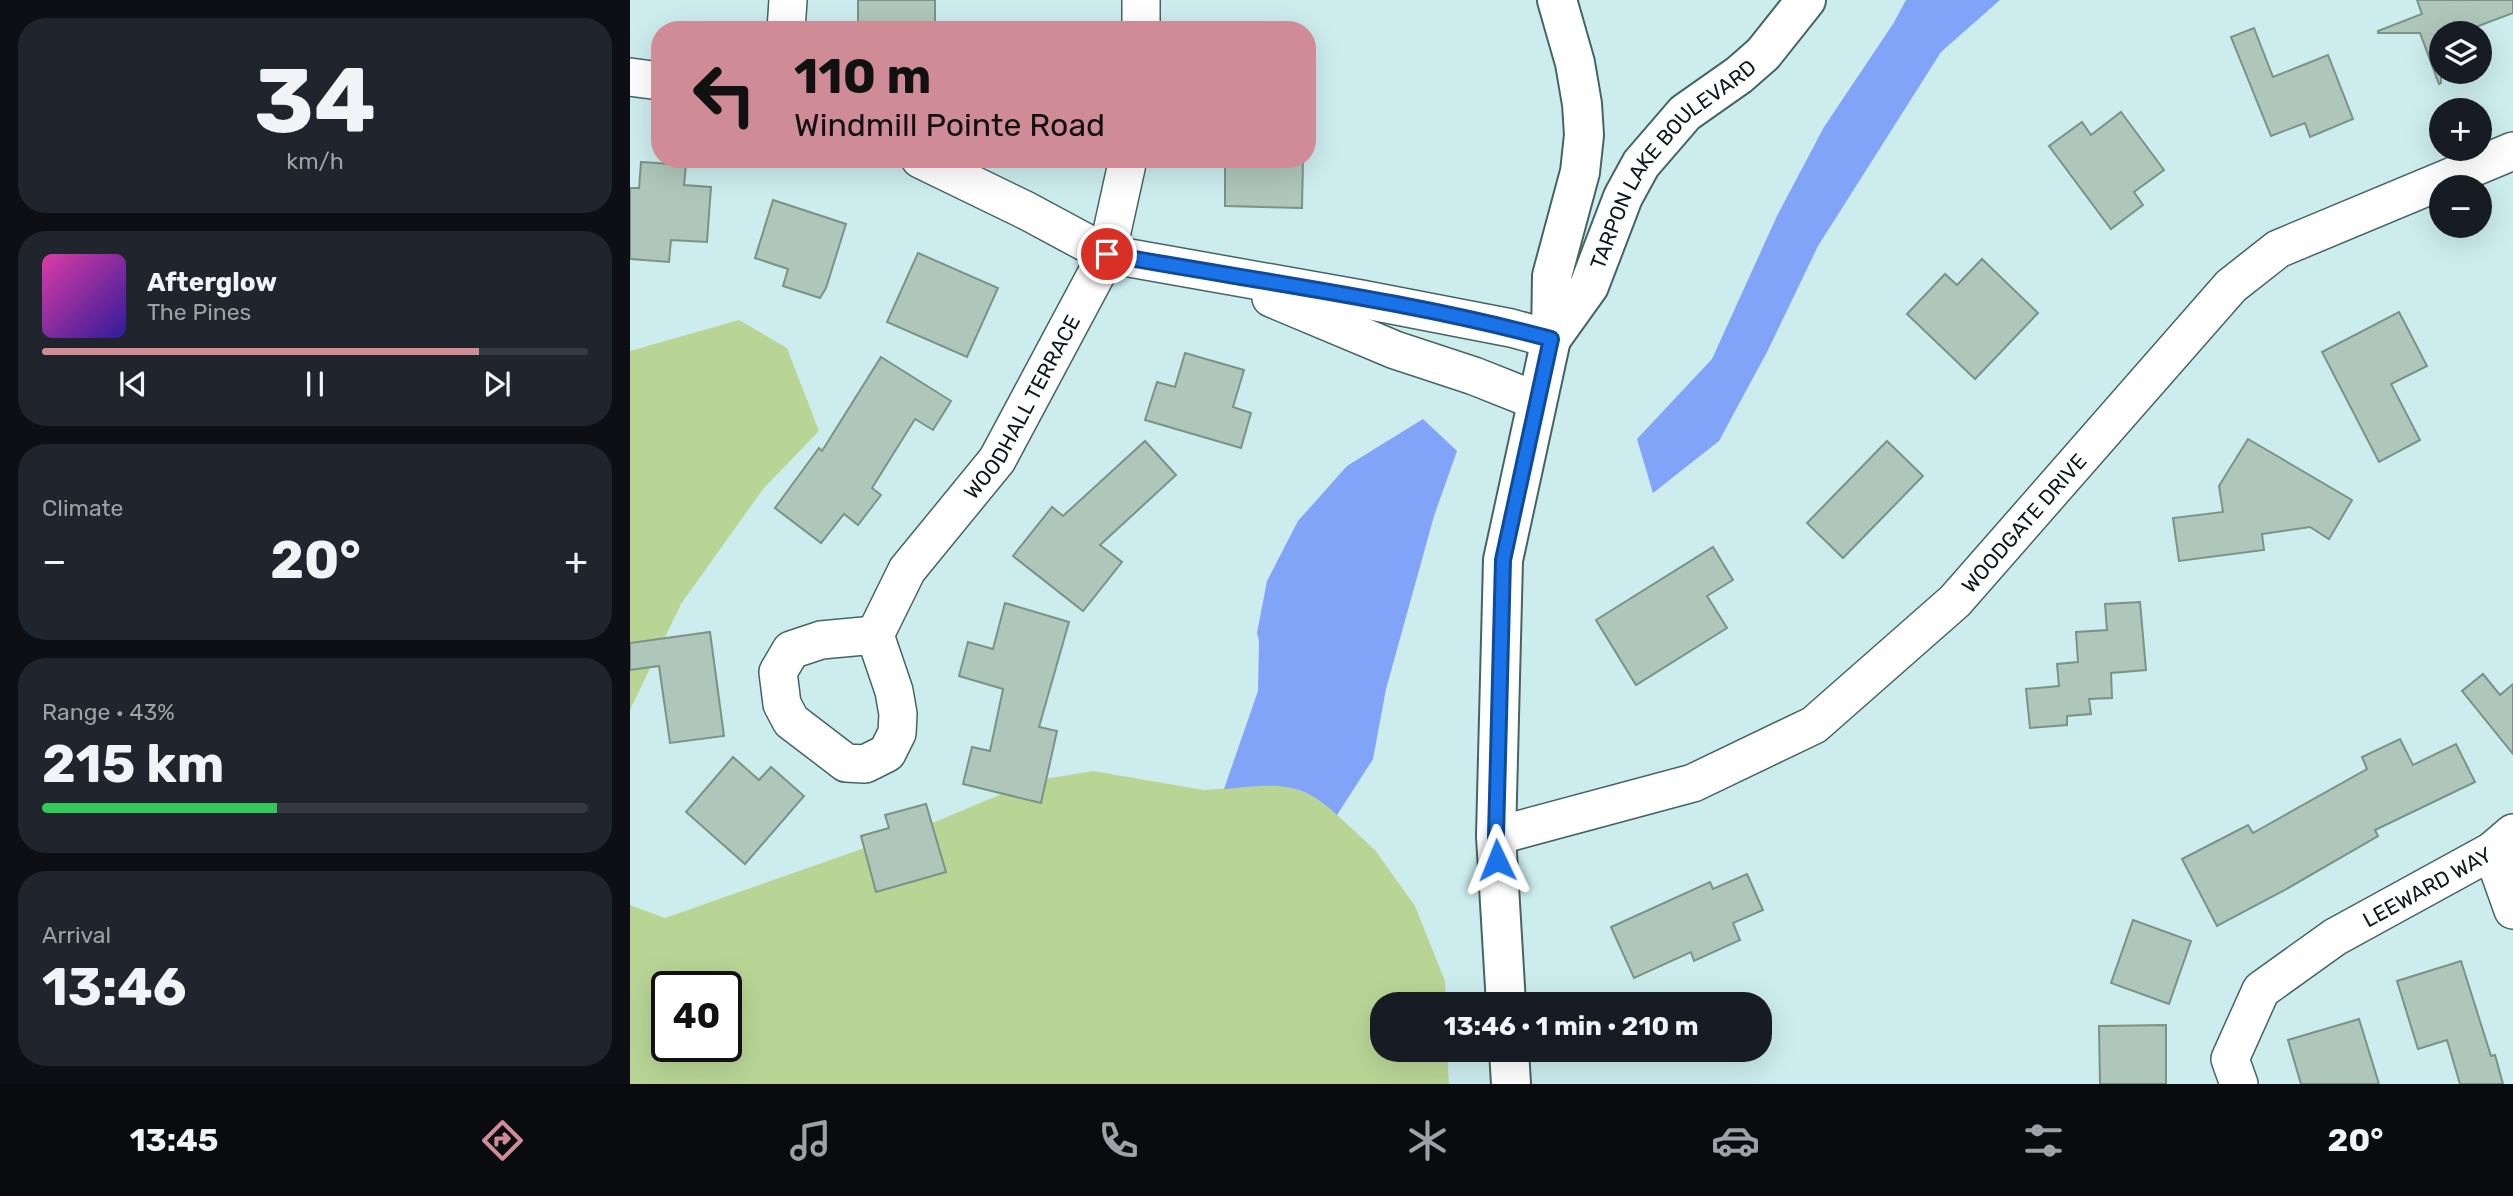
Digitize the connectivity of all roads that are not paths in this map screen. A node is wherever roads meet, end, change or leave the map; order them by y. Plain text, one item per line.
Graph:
1 (788, 0) edge
2 (1141, 0) edge
3 (1557, 0) edge
4 (1806, 0) edge
5 (787, 21) edge
6 (1141, 21) edge
7 (630, 77) edge
8 (651, 80) edge
9 (2513, 150) edge
10 (938, 168) edge
11 (1126, 168) edge
12 (1107, 254) junction
13 (1212, 273) junction
14 (1551, 339) junction
15 (1537, 401) junction
16 (875, 635) dead end
17 (1496, 836) junction
18 (2502, 842) edge
19 (2513, 910) edge
20 (1505, 992) edge
21 (1510, 1062) edge
22 (1511, 1084) edge
23 (2239, 1084) edge

1 - 5 street
2 - 6 street
3 - 14 street, TARPON LAKE BOULEVARD
4 - 14 street, TARPON LAKE BOULEVARD
7 - 8 street
9 - 17 street, WOODGATE DRIVE
10 - 12 street
11 - 12 street, WOODHALL TERRACE
12 - 13 street
12 - 16 street, WOODHALL TERRACE
13 - 14 street
13 - 15 street
14 - 15 street, TARPON LAKE BOULEVARD
15 - 17 street, TARPON LAKE BOULEVARD
17 - 20 street, TARPON LAKE BOULEVARD
18 - 19 street
18 - 23 street, LEEWARD WAY
21 - 22 street

